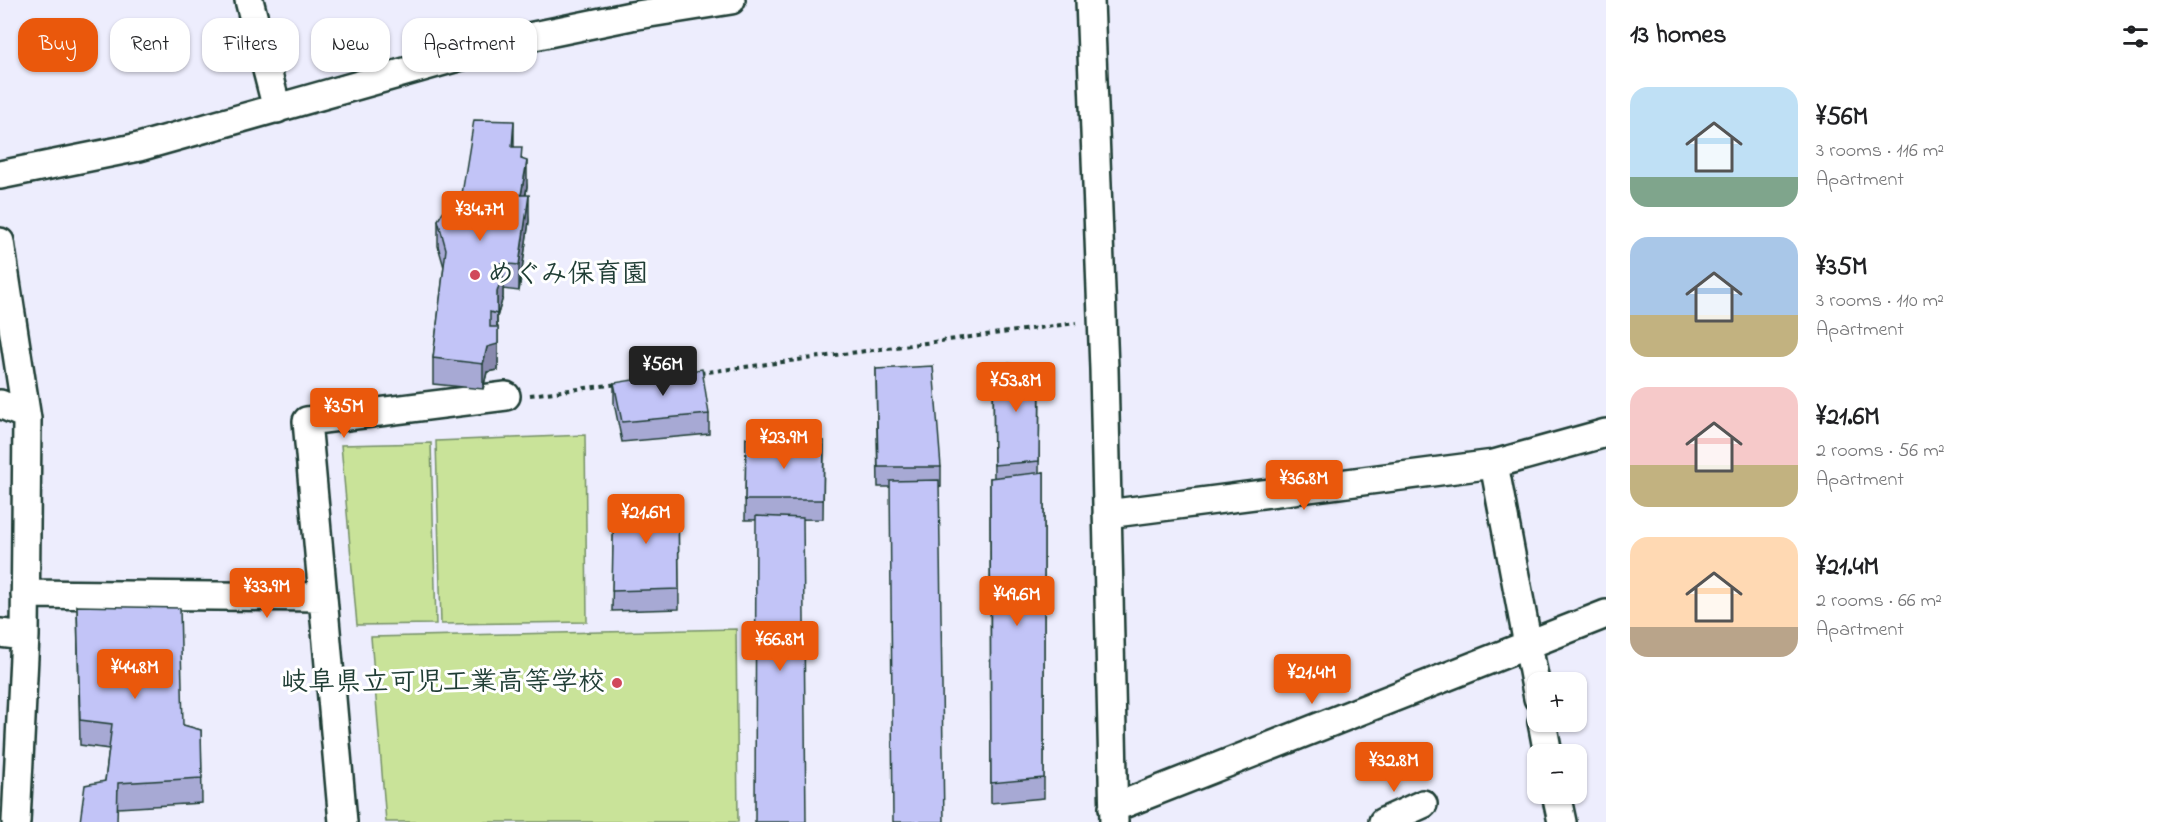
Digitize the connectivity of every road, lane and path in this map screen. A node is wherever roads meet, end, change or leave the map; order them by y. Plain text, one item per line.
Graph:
1 (249, 0) edge
2 (731, 0) edge
3 (1089, 0) edge
4 (631, 8) edge
5 (277, 109) junction
6 (0, 175) edge
7 (0, 242) edge
8 (1102, 320) junction
9 (689, 374) edge
10 (619, 384) edge
11 (506, 396) joint
12 (0, 404) edge
13 (26, 415) junction
14 (1606, 433) edge
15 (1494, 464) junction
16 (1107, 514) junction
17 (25, 594) junction
18 (323, 597) junction
19 (1606, 614) edge
20 (12, 634) edge
21 (1527, 644) junction
22 (1533, 672) edge
23 (1423, 804) dead end
24 (1558, 804) edge
25 (1114, 815) edge
26 (0, 820) edge
27 (16, 822) edge
28 (344, 822) edge
29 (1383, 822) edge
30 (1562, 822) edge

1 - 5 street
2 - 4 street
3 - 8 street
4 - 5 street
5 - 6 street
7 - 13 street
8 - 9 path
8 - 16 street
10 - 11 path
11 - 18 street
12 - 13 street
13 - 17 street
14 - 15 street
15 - 16 street
15 - 21 street
16 - 25 street
17 - 18 street
17 - 20 street
18 - 28 street
19 - 21 street
20 - 27 street
21 - 22 street
21 - 25 street
23 - 29 street
24 - 30 street
26 - 27 street

